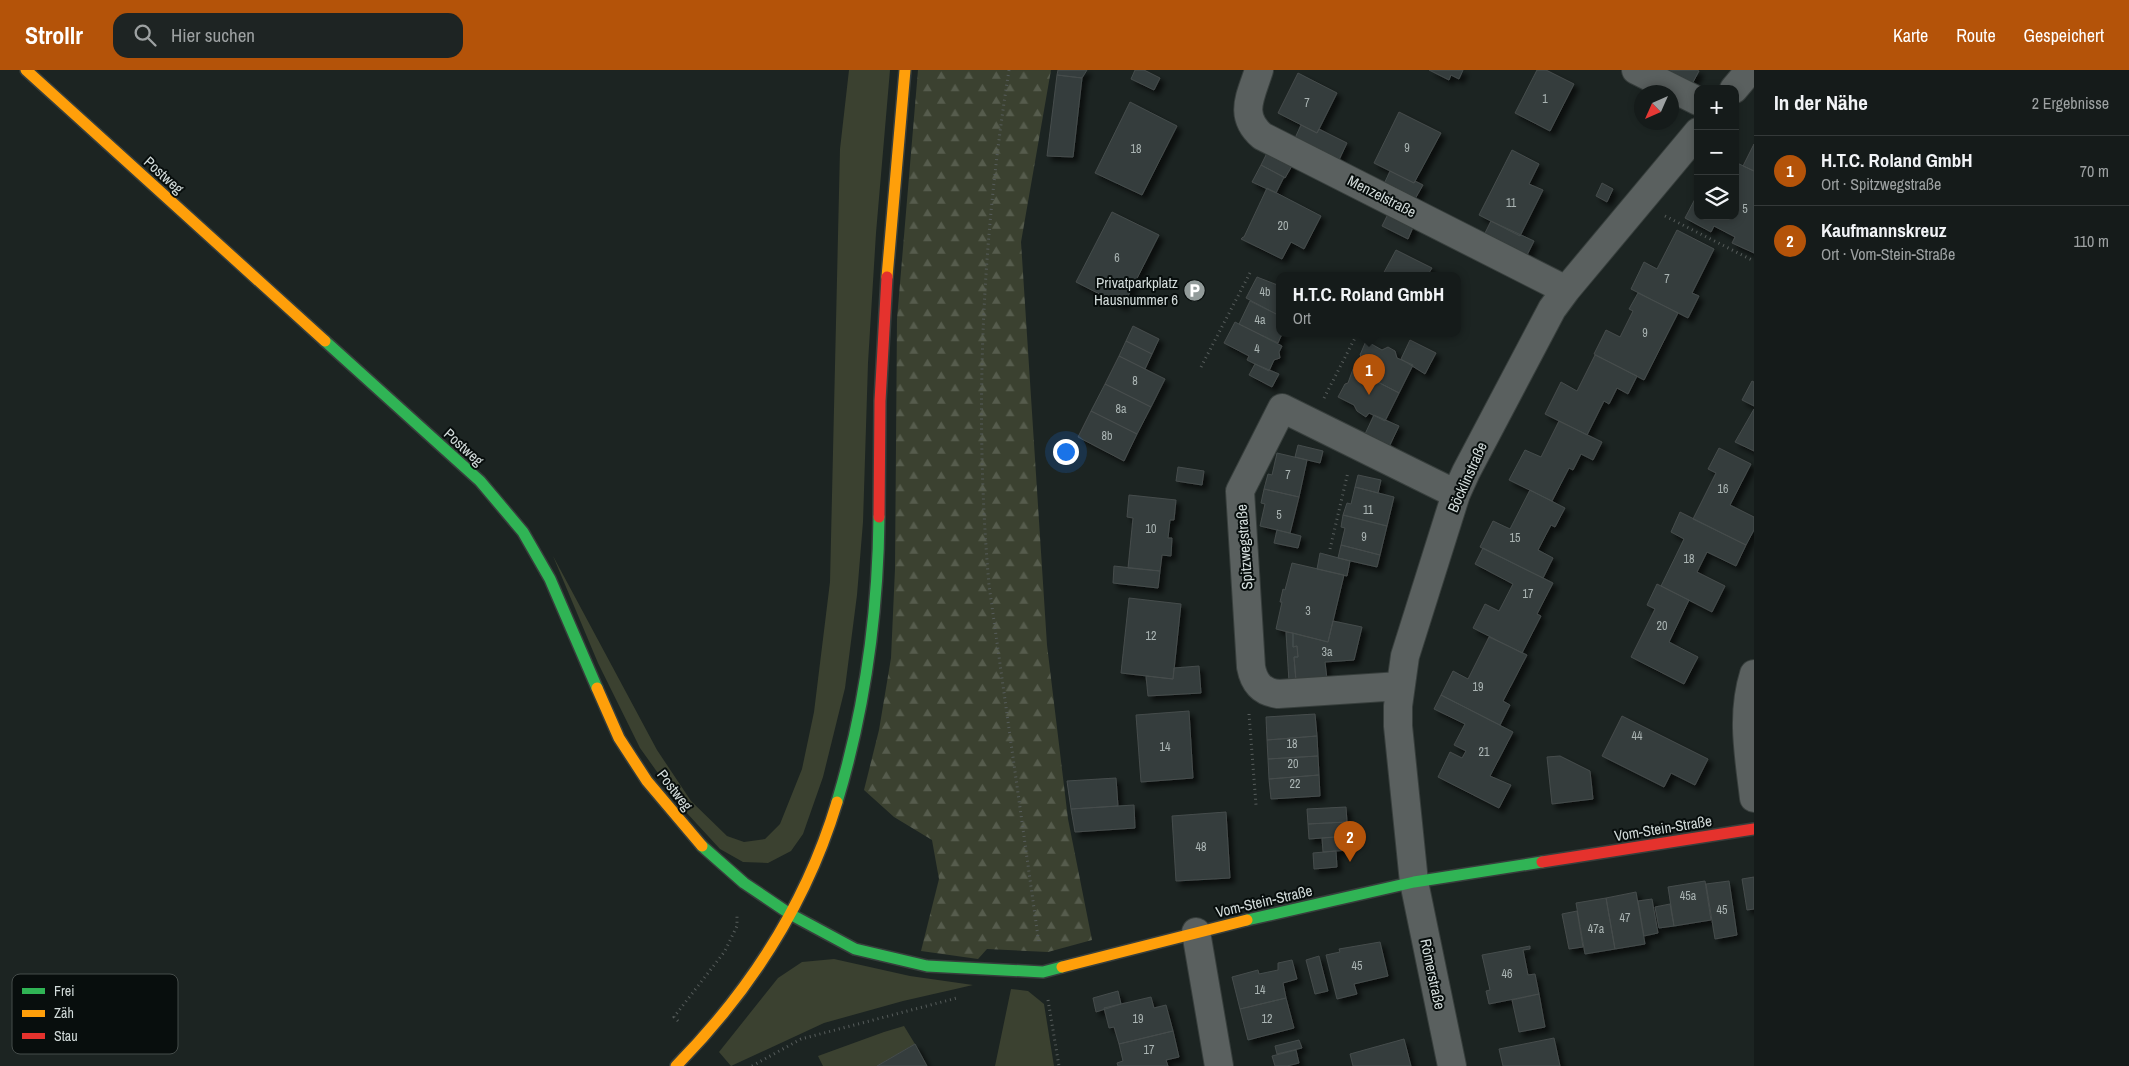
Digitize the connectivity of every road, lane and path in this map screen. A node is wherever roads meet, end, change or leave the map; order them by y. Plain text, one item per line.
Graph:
1 (26, 70) edge
2 (905, 70) edge
3 (1009, 70) edge
4 (1259, 70) edge
5 (1636, 70) edge
6 (1750, 70) edge
7 (1737, 85) edge
8 (1694, 99) edge
9 (1694, 137) edge
10 (1638, 202) junction
11 (1754, 261) edge
12 (1251, 272) dead end
13 (1566, 290) junction
14 (1355, 337) edge
15 (1201, 367) dead end
16 (1312, 423) junction
17 (1354, 444) junction
18 (1456, 494) junction
19 (1330, 549) dead end
20 (1754, 674) edge
21 (1400, 686) junction
22 (1248, 709) dead end
23 (1754, 798) edge
24 (1256, 805) dead end
25 (1754, 829) edge
26 (1414, 882) junction
27 (744, 883) junction
28 (790, 914) junction
29 (1196, 932) junction
30 (1043, 972) junction
31 (961, 996) dead end
32 (699, 1043) junction
33 (676, 1066) edge
34 (752, 1066) edge
35 (1059, 1066) edge
36 (1219, 1066) edge
37 (1452, 1066) edge

1 - 27 street, Postweg
2 - 28 street
3 - 30 path
4 - 13 street, Menzelstraße
5 - 8 street
6 - 7 street
9 - 10 street, Böcklinstraße
10 - 11 path
10 - 13 street, Böcklinstraße
12 - 15 path
13 - 18 street, Böcklinstraße
14 - 16 path
16 - 17 street, Spitzwegstraße
16 - 21 street, Spitzwegstraße
17 - 18 street, Spitzwegstraße
17 - 19 path
18 - 21 street, Böcklinstraße
20 - 23 street
21 - 26 street, Böcklinstraße
22 - 24 path
25 - 26 street, Vom-Stein-Straße
26 - 29 street, Vom-Stein-Straße
26 - 37 street, Römerstraße
27 - 28 street, Postweg
27 - 32 path
28 - 30 street, Vom-Stein-Straße
28 - 32 street
29 - 30 street, Vom-Stein-Straße
29 - 36 street
30 - 35 path
31 - 34 path
32 - 33 street

